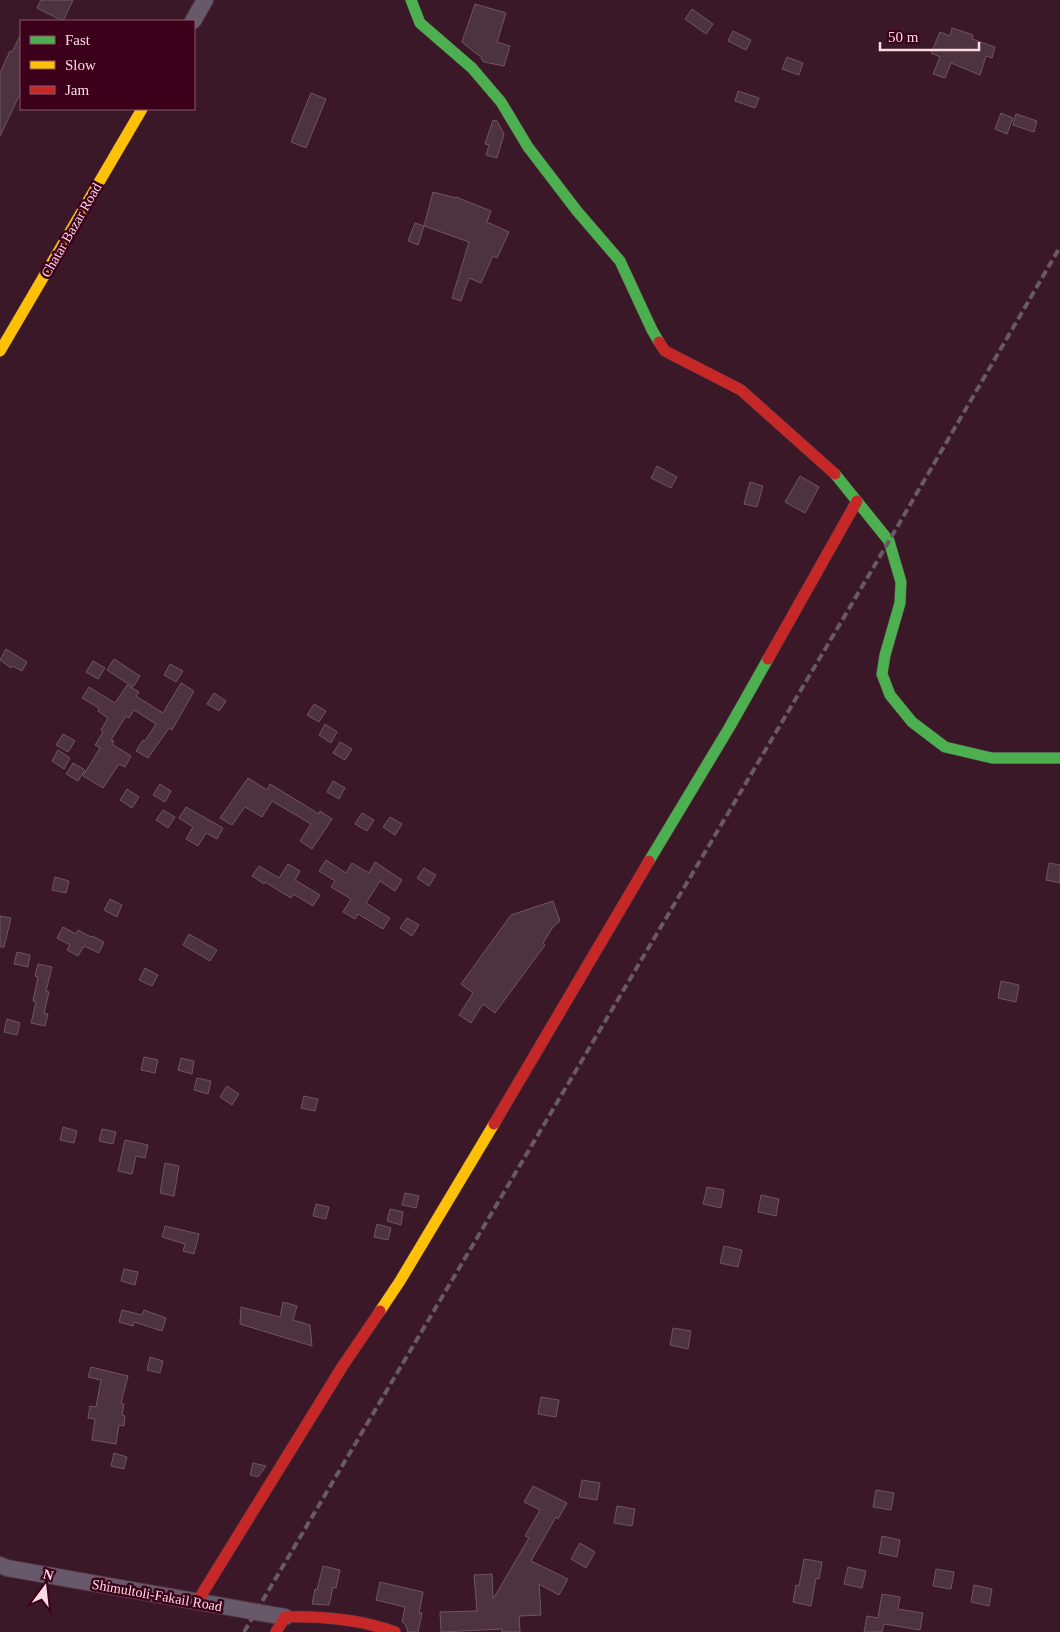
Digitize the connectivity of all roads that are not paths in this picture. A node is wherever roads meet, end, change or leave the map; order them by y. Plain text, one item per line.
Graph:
1 (205, 0) edge
2 (411, 0) edge
3 (194, 20) edge
4 (141, 110) edge
5 (0, 351) edge
6 (857, 501) junction
7 (1060, 758) edge
8 (0, 1565) edge
9 (197, 1602) junction
10 (285, 1617) junction
11 (276, 1632) edge
12 (395, 1632) edge

1 - 3 street
2 - 6 street
4 - 5 street, Chatar Bazar Road
6 - 7 street
6 - 9 street
8 - 9 street, Shimultoli-Fakail Road
9 - 10 street, Shimultoli-Fakail Road
10 - 11 street
10 - 12 street

